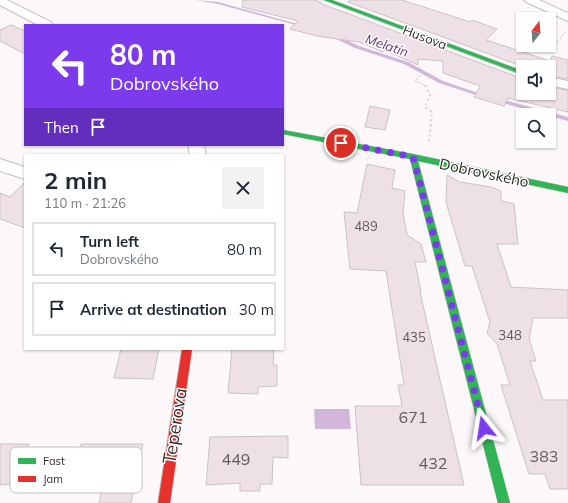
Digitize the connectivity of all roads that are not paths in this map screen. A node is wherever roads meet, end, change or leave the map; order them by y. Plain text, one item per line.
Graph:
1 (0, 0) edge
2 (327, 0) edge
3 (530, 0) edge
4 (568, 17) edge
5 (45, 24) edge
6 (516, 70) edge
7 (556, 82) edge
8 (568, 85) edge
9 (284, 132) edge
10 (413, 157) junction
11 (0, 165) edge
12 (24, 173) edge
13 (568, 190) edge
14 (187, 350) edge
15 (164, 503) edge
16 (504, 503) edge

1 - 5 street
2 - 6 street, Husova
3 - 4 street
7 - 8 street
9 - 10 street, Dobrovského
10 - 13 street, Dobrovského
10 - 16 street
11 - 12 street
14 - 15 street, Teperova

